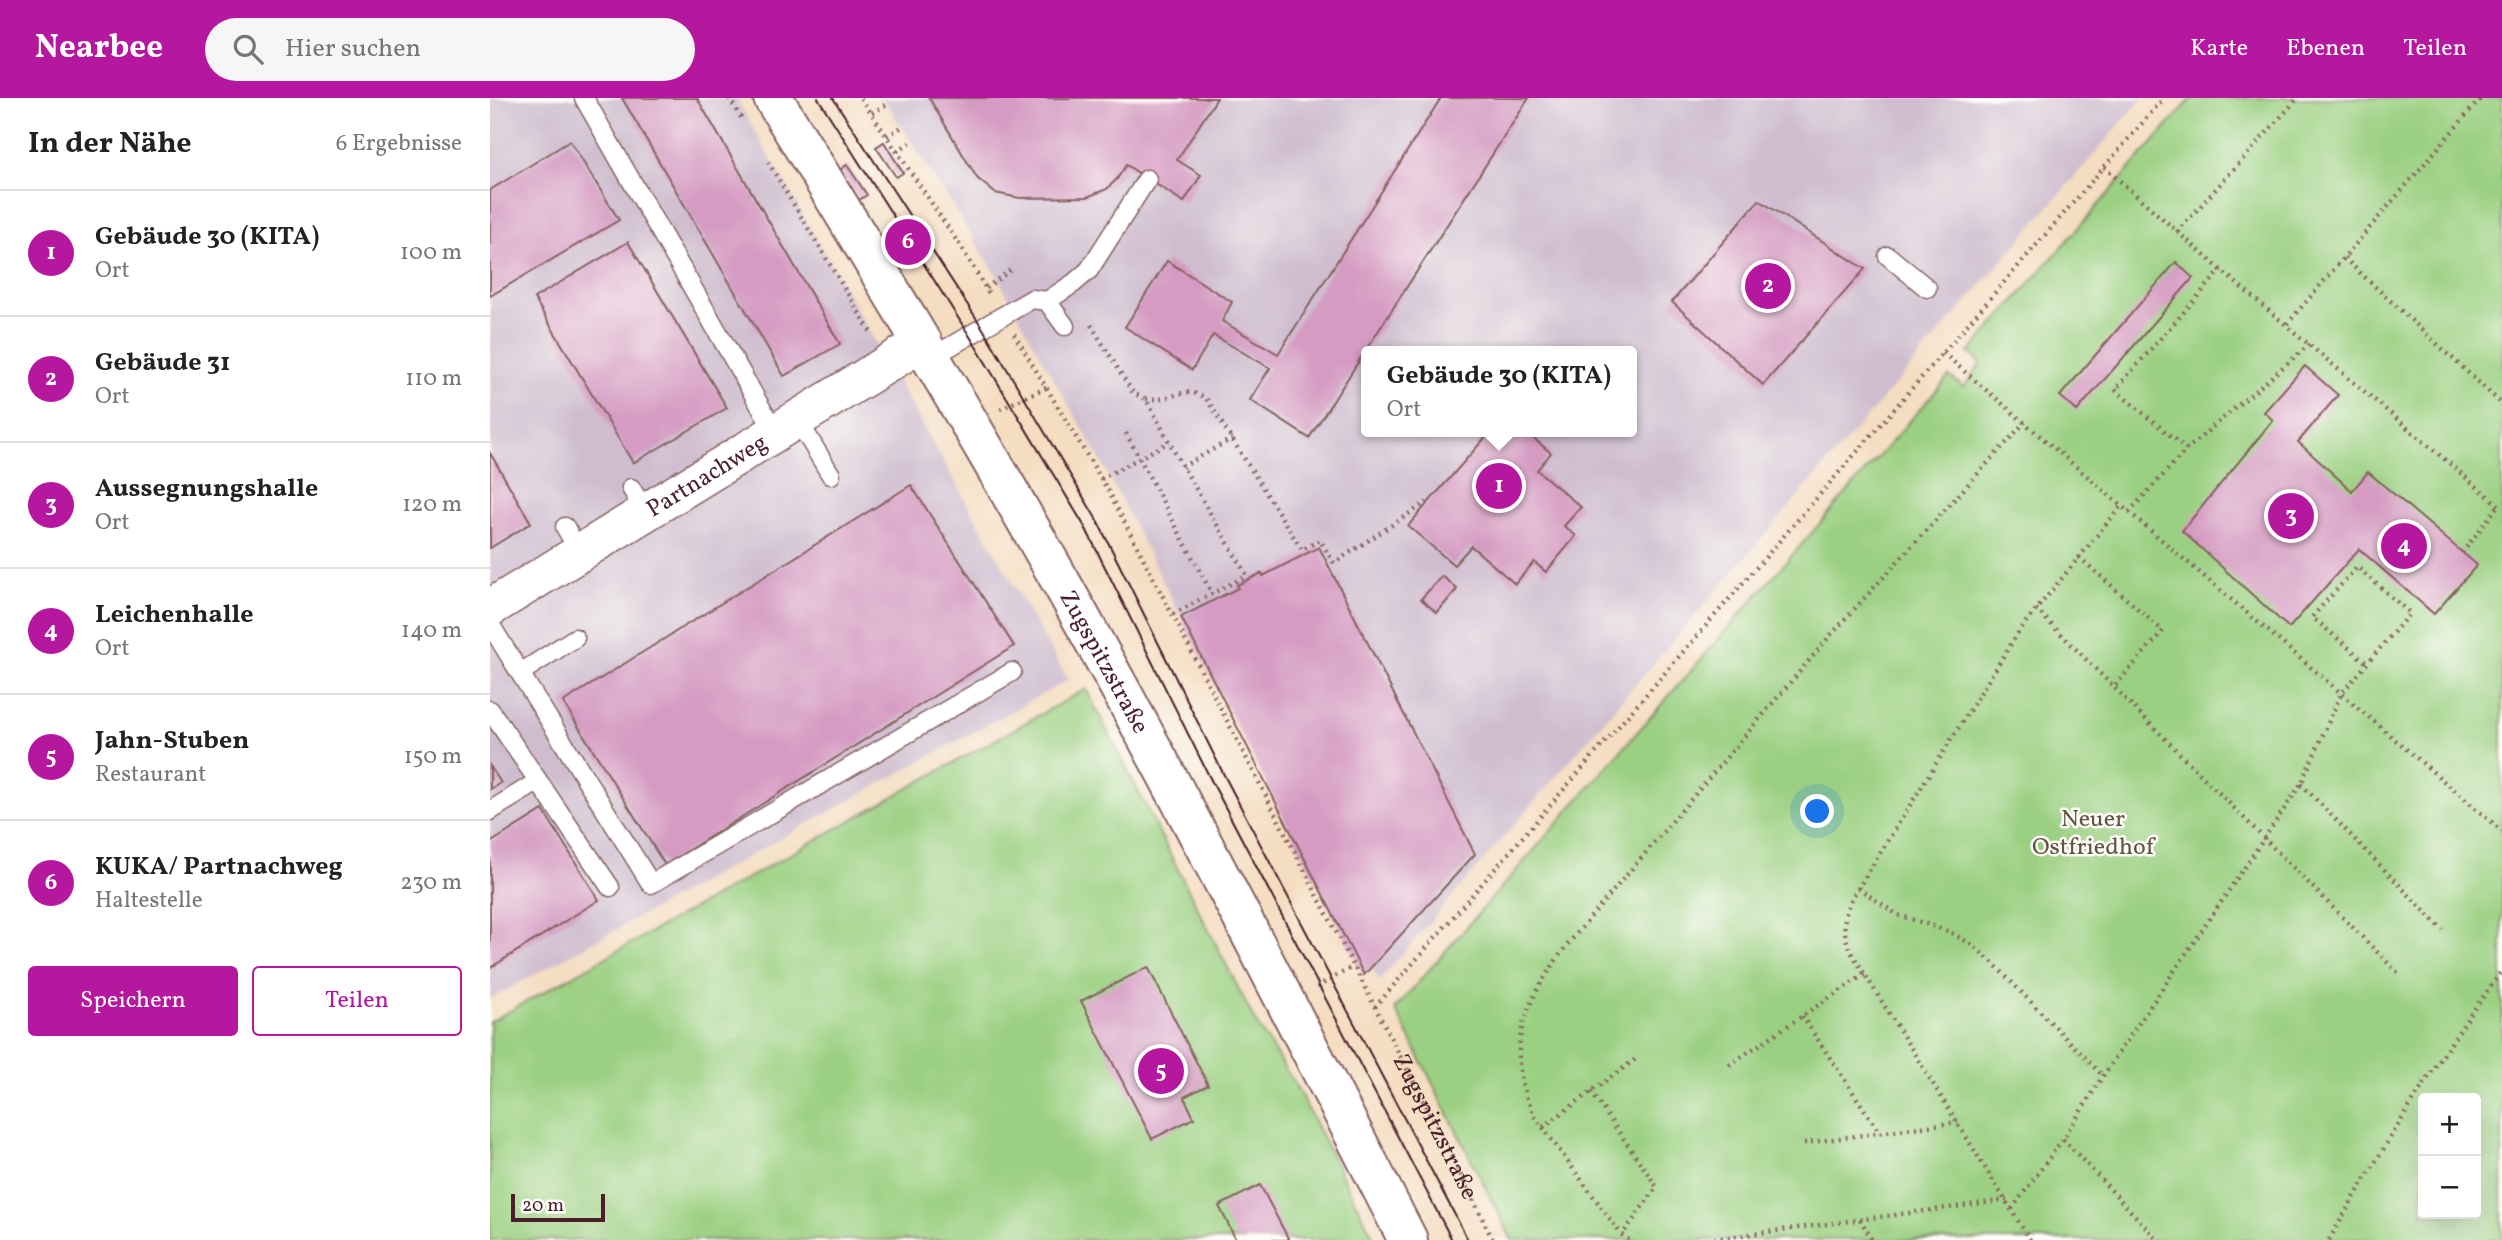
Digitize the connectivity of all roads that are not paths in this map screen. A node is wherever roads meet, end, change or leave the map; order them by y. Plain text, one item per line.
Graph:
1 (584, 98) edge
2 (773, 98) edge
3 (1147, 179) dead end
4 (1888, 256) dead end
5 (1927, 288) dead end
6 (1047, 301) junction
7 (1065, 326) dead end
8 (928, 349) junction
9 (786, 425) junction
10 (831, 475) dead end
11 (490, 608) edge
12 (490, 624) edge
13 (575, 638) dead end
14 (1012, 672) dead end
15 (520, 673) junction
16 (490, 710) edge
17 (537, 782) junction
18 (490, 811) edge
19 (610, 887) dead end
20 (1408, 1240) edge

1 - 9 lane
2 - 8 street, Zugspitzstraße
3 - 6 lane
4 - 5 lane
6 - 7 lane
6 - 8 lane
8 - 9 street, Partnachweg
8 - 20 street, Zugspitzstraße
9 - 10 lane
9 - 11 street, Partnachweg
12 - 15 lane
13 - 15 lane
14 - 15 lane
16 - 17 lane
17 - 18 lane
17 - 19 lane

